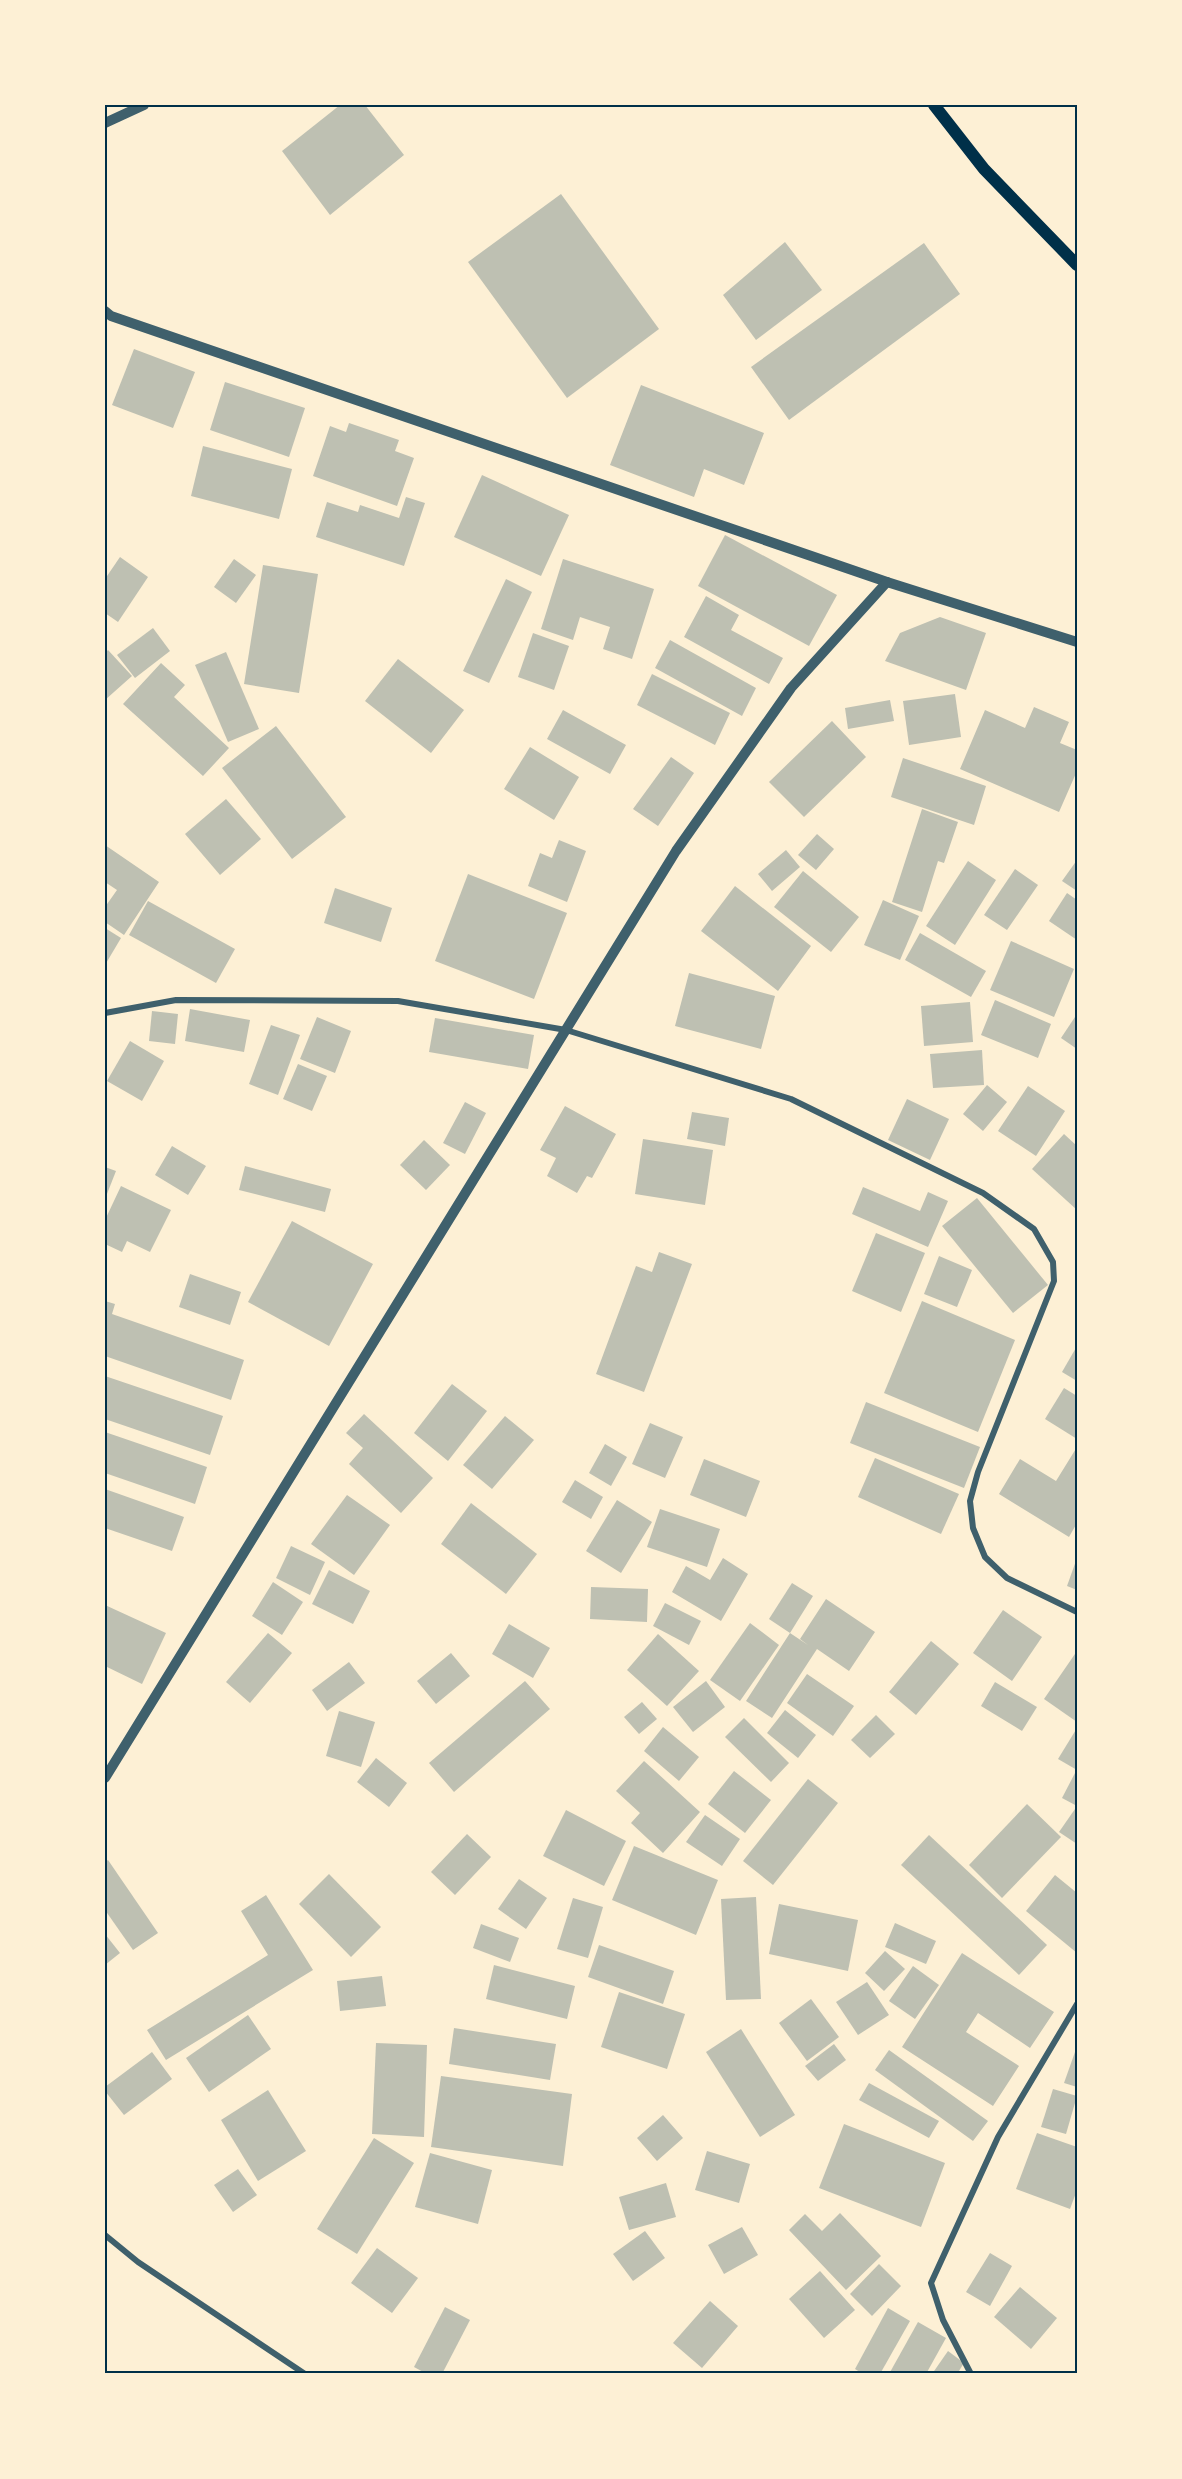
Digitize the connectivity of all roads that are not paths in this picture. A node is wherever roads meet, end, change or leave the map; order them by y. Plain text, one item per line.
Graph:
1 (144, 105) edge
2 (934, 105) edge
3 (105, 123) edge
4 (1077, 266) edge
5 (105, 311) edge
6 (887, 582) junction
7 (1077, 642) edge
8 (105, 1014) edge
9 (566, 1030) junction
10 (1077, 1612) edge
11 (105, 1778) edge
12 (1077, 2004) edge
13 (105, 2235) edge
14 (304, 2374) edge
15 (971, 2374) edge

1 - 3 street
2 - 4 main road
5 - 6 street
6 - 7 street
6 - 9 street
8 - 9 street
9 - 10 street
9 - 11 street
12 - 15 street
13 - 14 street

